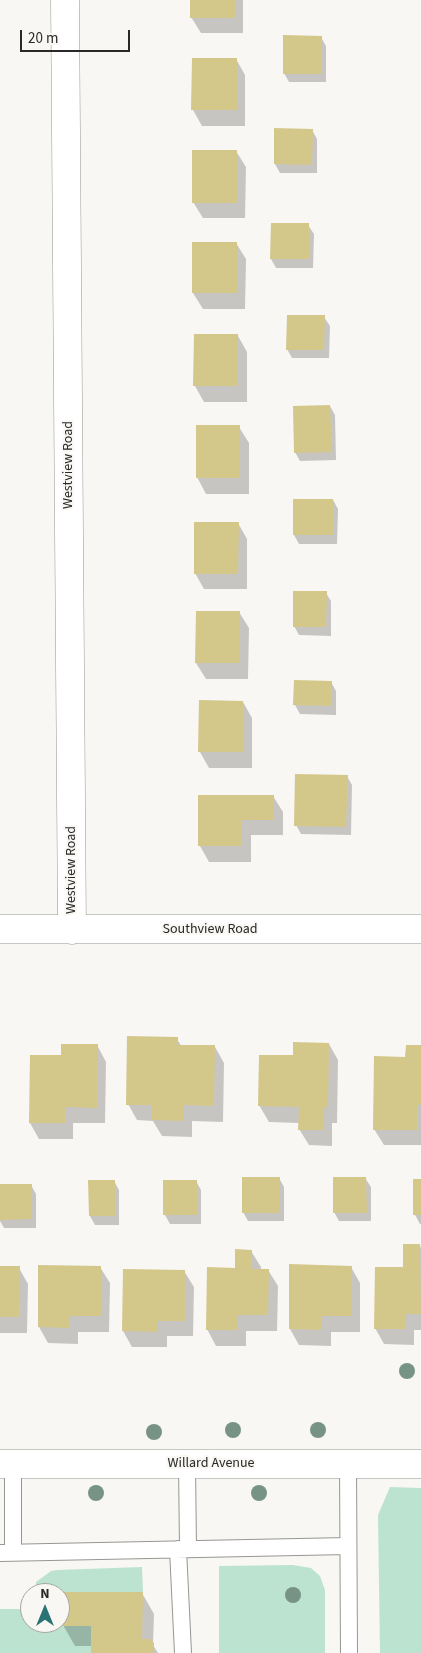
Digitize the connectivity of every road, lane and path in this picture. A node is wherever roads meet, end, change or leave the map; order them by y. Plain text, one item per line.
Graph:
1 (65, 0) edge
2 (0, 929) edge
3 (421, 929) edge
4 (72, 930) junction
5 (7, 1464) edge
6 (187, 1464) junction
7 (348, 1464) junction
8 (421, 1464) edge
9 (348, 1546) junction
10 (183, 1549) junction
11 (6, 1553) edge
12 (183, 1653) edge
13 (349, 1653) edge

1 - 4 street, Westview Road
2 - 4 street, Southview Road
3 - 4 street, Southview Road
5 - 6 street, Willard Avenue
5 - 11 lane
6 - 7 street, Willard Avenue
6 - 10 lane
7 - 8 street, Willard Avenue
7 - 9 lane
9 - 10 lane
9 - 13 lane
10 - 11 lane
10 - 12 lane

